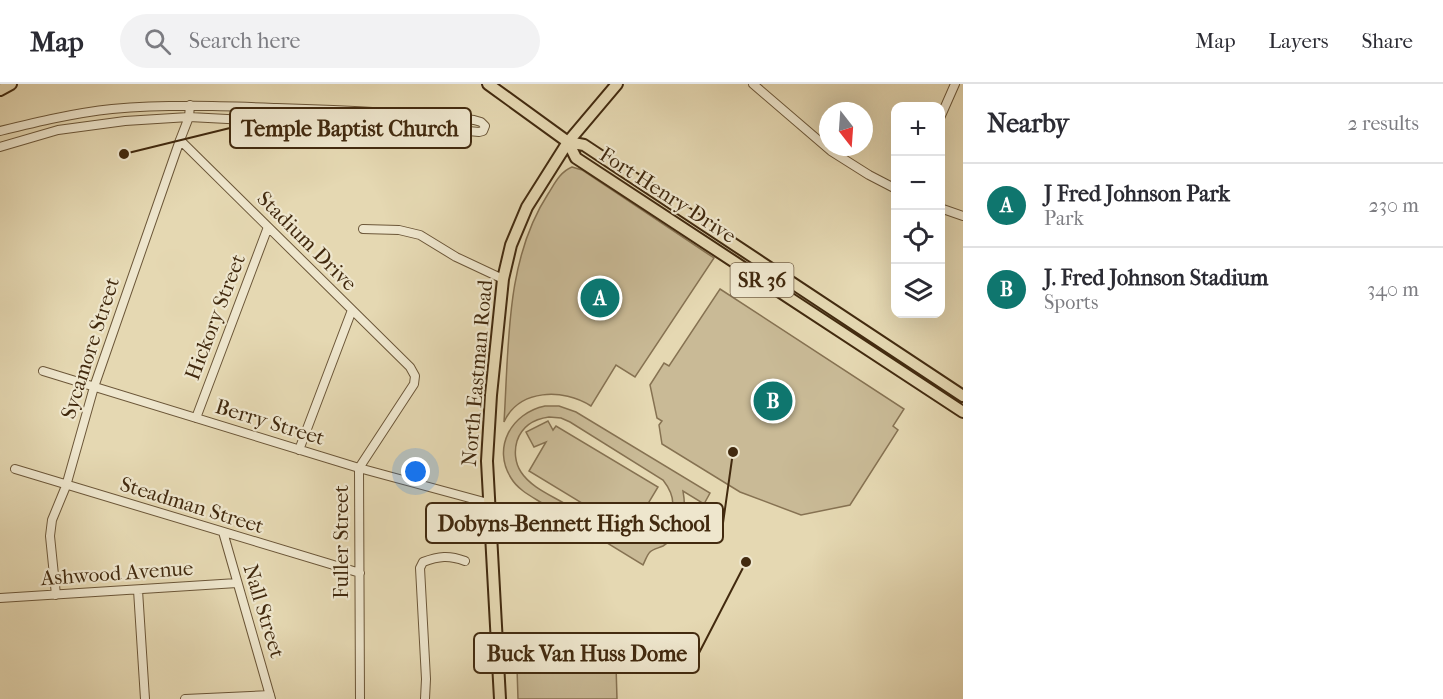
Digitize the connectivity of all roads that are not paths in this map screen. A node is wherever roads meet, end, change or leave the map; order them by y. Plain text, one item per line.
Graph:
1 (11, 84) edge
2 (488, 84) edge
3 (617, 84) edge
4 (753, 84) edge
5 (956, 84) edge
6 (0, 90) edge
7 (190, 105) junction
8 (945, 107) edge
9 (379, 112) junction
10 (57, 117) junction
11 (189, 117) junction
12 (379, 127) junction
13 (58, 130) junction
14 (0, 131) edge
15 (180, 140) junction
16 (567, 142) junction
17 (0, 147) edge
18 (891, 186) edge
19 (945, 210) edge
20 (963, 216) edge
21 (268, 227) junction
22 (363, 229) dead end
23 (503, 279) junction
24 (352, 310) junction
25 (410, 368) joint
26 (43, 371) dead end
27 (94, 387) junction
28 (963, 396) edge
29 (963, 412) edge
30 (196, 418) junction
31 (299, 450) junction
32 (359, 468) junction
33 (15, 469) dead end
34 (66, 486) junction
35 (488, 503) junction
36 (223, 532) junction
37 (465, 561) dead end
38 (360, 573) junction
39 (237, 583) junction
40 (138, 590) junction
41 (56, 595) junction
42 (0, 598) edge
43 (271, 697) edge
44 (145, 699) edge
45 (185, 699) edge
46 (360, 699) edge
47 (425, 699) edge
48 (500, 699) edge

1 - 6 main road
2 - 16 main road, Fort Henry Drive / SR 36
3 - 16 main road, North Eastman Road
4 - 18 street
5 - 8 street
7 - 9 street
7 - 10 street
7 - 11 street, Sycamore Street
9 - 12 street
9 - 12 street
10 - 13 street
10 - 14 street
11 - 12 street
11 - 13 street
11 - 15 street, Sycamore Street
13 - 17 street
15 - 21 street, Stadium Drive
15 - 27 street, Sycamore Street
16 - 23 main road, North Eastman Road
16 - 28 main road, Fort Henry Drive / SR 36
16 - 29 main road, Fort Henry Drive / SR 36
19 - 20 street
21 - 24 street, Stadium Drive
21 - 30 street, Hickory Street
22 - 23 street
23 - 35 main road, North Eastman Road
24 - 25 street, Stadium Drive
24 - 31 street
25 - 32 street, Fuller Street
26 - 27 street, Berry Street
27 - 30 street, Berry Street
27 - 34 street, Sycamore Street
30 - 31 street, Berry Street
31 - 32 street, Berry Street
32 - 35 street, Berry Street
32 - 38 street, Fuller Street
33 - 34 street, Steadman Street
34 - 36 street, Steadman Street
34 - 41 street, Sycamore Street
35 - 48 main road, North Eastman Road
36 - 38 street, Steadman Street
36 - 39 street, Nall Street
37 - 47 street
38 - 46 street, Fuller Street
39 - 40 street, Ashwood Avenue
39 - 43 street, Nall Street
40 - 41 street, Ashwood Avenue
40 - 44 street
41 - 42 street, Ashwood Avenue
43 - 45 street

